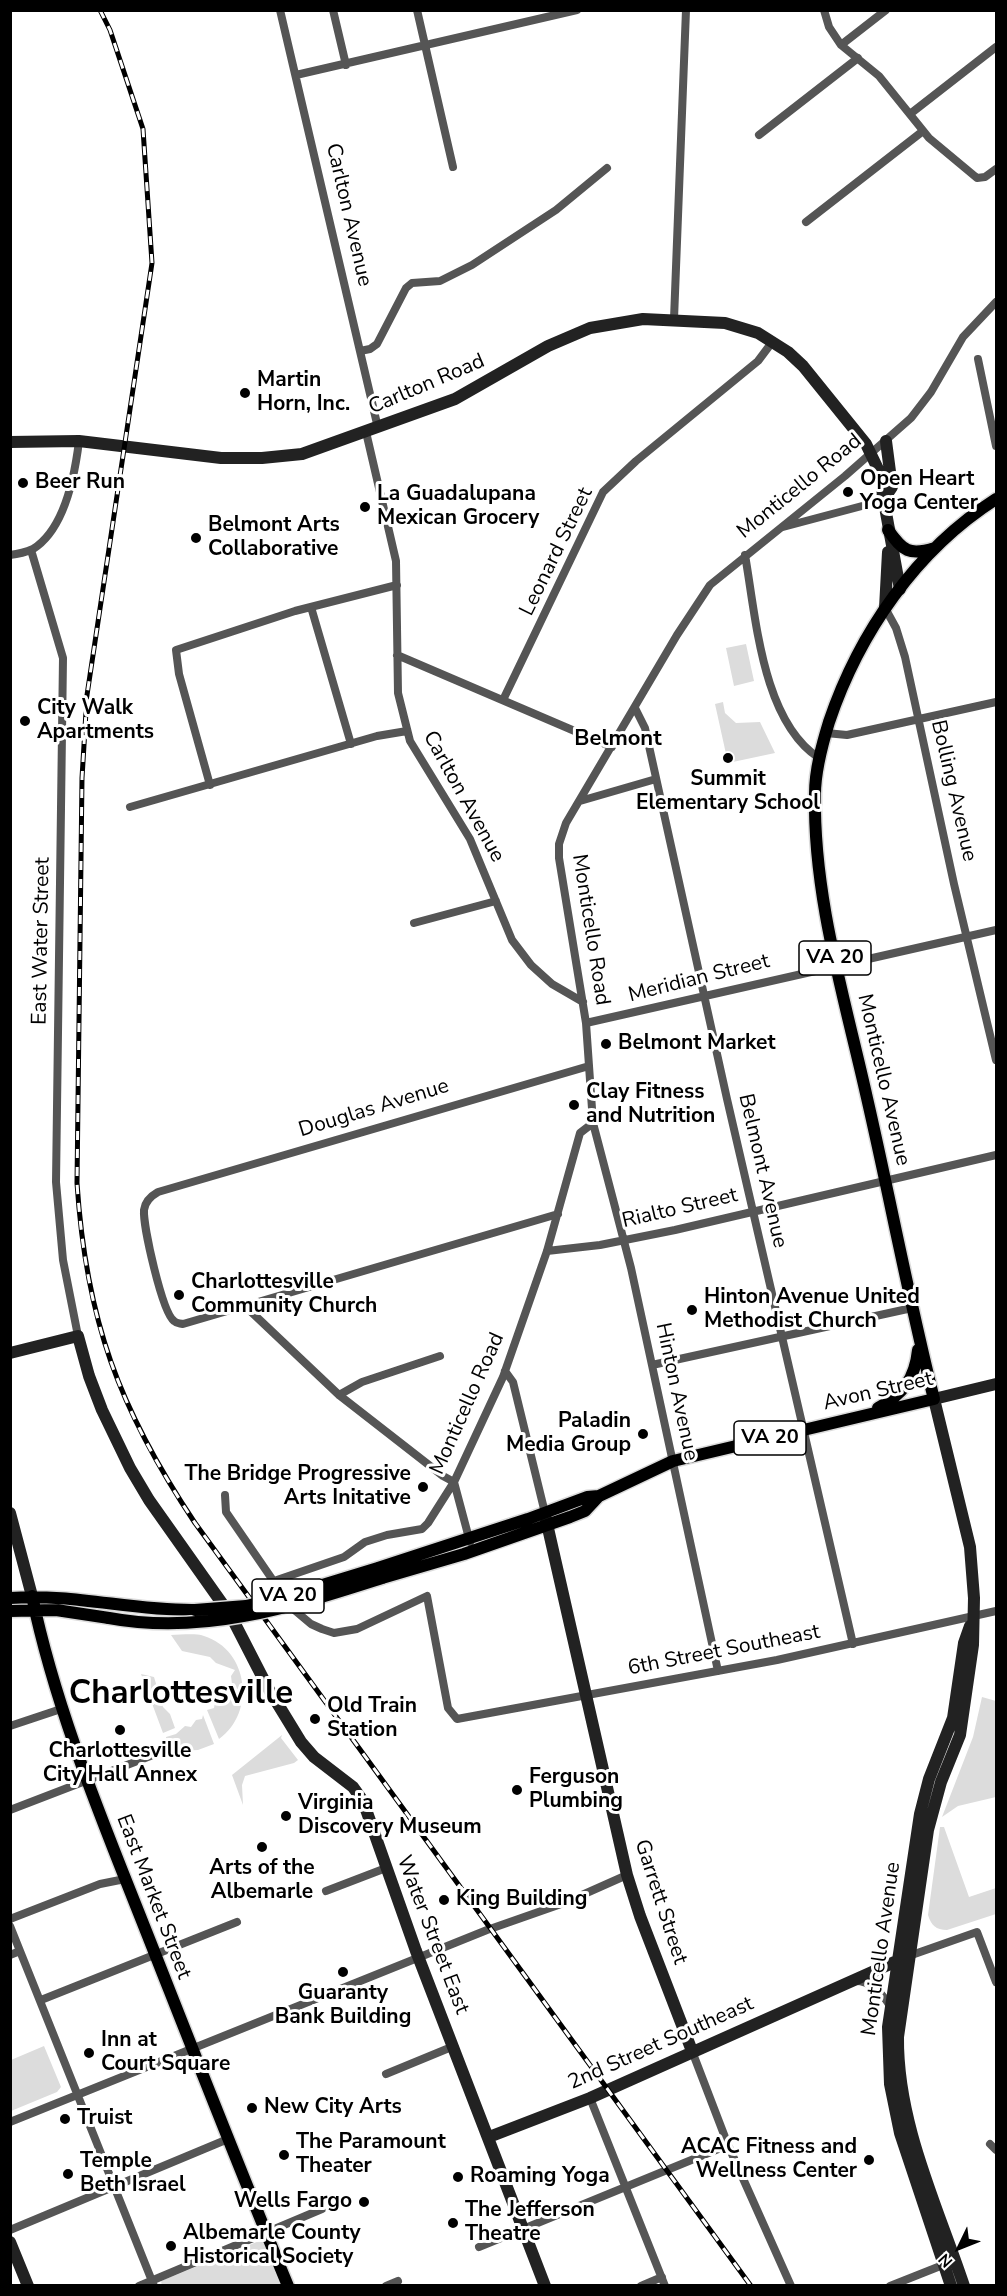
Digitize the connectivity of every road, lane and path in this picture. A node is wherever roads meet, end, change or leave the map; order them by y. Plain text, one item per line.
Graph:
1 (280, 10) edge
2 (333, 10) edge
3 (417, 10) edge
4 (577, 10) edge
5 (686, 10) edge
6 (824, 10) edge
7 (886, 10) edge
8 (554, 13) edge
9 (425, 45) junction
10 (841, 45) junction
11 (996, 47) edge
12 (858, 58) junction
13 (346, 65) junction
14 (296, 75) junction
15 (910, 114) junction
16 (923, 131) junction
17 (759, 135) dead end
18 (453, 166) dead end
19 (607, 168) dead end
20 (996, 169) edge
21 (806, 222) dead end
22 (996, 302) edge
23 (674, 319) junction
24 (773, 342) junction
25 (360, 351) junction
26 (978, 359) dead end
27 (372, 430) junction
28 (79, 441) junction
29 (886, 441) junction
30 (10, 442) edge
31 (996, 446) edge
32 (872, 453) junction
33 (884, 499) junction
34 (996, 499) edge
35 (862, 506) dead end
36 (777, 529) junction
37 (888, 530) junction
38 (936, 548) junction
39 (31, 550) junction
40 (10, 555) edge
41 (745, 555) junction
42 (398, 585) junction
43 (900, 589) junction
44 (311, 607) junction
45 (885, 608) junction
46 (397, 655) junction
47 (503, 700) junction
48 (996, 702) edge
49 (635, 708) junction
50 (917, 720) junction
51 (407, 731) junction
52 (826, 733) junction
53 (351, 744) junction
54 (612, 747) junction
55 (819, 758) junction
56 (656, 779) junction
57 (210, 785) junction
58 (580, 801) junction
59 (130, 807) dead end
60 (496, 901) junction
61 (414, 924) dead end
62 (996, 930) edge
63 (967, 936) junction
64 (837, 966) junction
65 (704, 996) junction
66 (583, 1002) junction
67 (586, 1023) junction
68 (996, 1060) edge
69 (590, 1066) junction
70 (593, 1123) junction
71 (996, 1155) edge
72 (886, 1180) junction
73 (753, 1211) junction
74 (558, 1214) junction
75 (623, 1240) junction
76 (547, 1251) junction
77 (245, 1306) junction
78 (912, 1308) junction
79 (78, 1336) junction
80 (782, 1337) junction
81 (919, 1340) junction
82 (10, 1353) edge
83 (440, 1356) dead end
84 (652, 1365) junction
85 (505, 1371) junction
86 (996, 1384) edge
87 (339, 1395) junction
88 (934, 1399) junction
89 (867, 1414) junction
90 (805, 1429) junction
91 (673, 1461) junction
92 (454, 1482) junction
93 (225, 1495) dead end
94 (10, 1513) edge
95 (546, 1519) junction
96 (469, 1539) junction
97 (473, 1551) junction
98 (380, 1573) junction
99 (274, 1581) junction
100 (32, 1596) junction
101 (10, 1598) edge
102 (35, 1609) junction
103 (10, 1611) edge
104 (996, 1611) edge
105 (973, 1616) junction
106 (853, 1644) junction
107 (718, 1671) junction
108 (587, 1695) junction
109 (64, 1708) junction
110 (10, 1726) edge
111 (153, 1755) dead end
112 (87, 1779) junction
113 (10, 1810) edge
114 (386, 1868) junction
115 (627, 1875) junction
116 (125, 1879) junction
117 (326, 1891) dead end
118 (10, 1919) edge
119 (237, 1922) dead end
120 (10, 1926) edge
121 (20, 1951) junction
122 (10, 1955) edge
123 (156, 1955) junction
124 (419, 1957) junction
125 (904, 1958) junction
126 (996, 1981) edge
127 (848, 1982) junction
128 (41, 2000) junction
129 (890, 2006) junction
130 (454, 2046) junction
131 (191, 2050) junction
132 (692, 2051) junction
133 (386, 2074) dead end
134 (77, 2096) junction
135 (590, 2098) junction
136 (10, 2122) edge
137 (489, 2136) junction
138 (228, 2139) junction
139 (728, 2145) junction
140 (625, 2187) junction
141 (114, 2188) junction
142 (322, 2209) dead end
143 (522, 2229) junction
144 (10, 2230) edge
145 (266, 2232) junction
146 (10, 2242) edge
147 (479, 2247) dead end
148 (950, 2262) junction
149 (398, 2281) dead end
150 (663, 2281) edge
151 (153, 2283) edge
152 (28, 2286) edge
153 (139, 2286) edge
154 (288, 2286) edge
155 (386, 2286) edge
156 (545, 2286) edge
157 (641, 2286) edge
158 (791, 2286) edge
159 (890, 2286) edge
160 (951, 2286) edge
161 (964, 2286) edge

1 - 14 street, Carlton Avenue
2 - 13 street
3 - 9 street
4 - 8 street
5 - 23 street
6 - 10 street
7 - 10 street
8 - 9 street
9 - 13 street
9 - 18 street
10 - 12 street
11 - 15 street
12 - 15 street
12 - 17 street
13 - 14 street
14 - 25 street, Carlton Avenue
15 - 16 street
16 - 20 street
16 - 21 street
19 - 25 street
22 - 29 street, Monticello Road
23 - 24 main road, Carlton Road
23 - 27 main road, Carlton Road
24 - 32 main road, Carlton Road
24 - 47 street, Leonard Street
25 - 27 street, Carlton Avenue
26 - 31 street
27 - 28 main road, Carlton Road
27 - 42 street, Carlton Avenue
28 - 30 main road, Carlton Road
28 - 39 street
29 - 32 street, Monticello Road
29 - 33 main road
32 - 33 main road, Bolling Avenue
32 - 36 street, Monticello Road
33 - 37 main road, Bolling Avenue
34 - 38 main road, Monticello Avenue / VA 20
35 - 36 street
36 - 41 street, Monticello Road
37 - 38 main road
37 - 43 main road, Bolling Avenue
37 - 45 main road, Bolling Avenue
38 - 43 main road, Monticello Avenue / VA 20
39 - 40 street
39 - 79 street, East Water Street
41 - 49 street, Monticello Road
41 - 55 street
42 - 44 street
42 - 46 street, Carlton Avenue
43 - 45 main road, Monticello Avenue / VA 20
44 - 53 street
44 - 57 street
45 - 50 street, Bolling Avenue
45 - 52 main road, Monticello Avenue / VA 20
46 - 47 street
46 - 51 street, Carlton Avenue
47 - 54 street
48 - 50 street
49 - 54 street, Monticello Road
49 - 56 street, Belmont Avenue
50 - 52 street
50 - 63 street, Bolling Avenue
51 - 53 street
51 - 60 street, Carlton Avenue
52 - 55 main road, Monticello Avenue / VA 20
53 - 57 street
54 - 58 street, Monticello Road
55 - 64 main road, Monticello Avenue / VA 20
56 - 58 street
56 - 65 street, Belmont Avenue
57 - 59 street
58 - 66 street, Monticello Road
60 - 61 street
60 - 66 street, Carlton Avenue
62 - 63 street, Meridian Street
63 - 64 street, Meridian Street
63 - 68 street, Bolling Avenue
64 - 65 street, Meridian Street
64 - 72 main road, Monticello Avenue / VA 20
65 - 67 street, Meridian Street
65 - 73 street, Belmont Avenue
66 - 67 street, Monticello Road
67 - 69 street, Monticello Road
69 - 70 street, Monticello Road
69 - 77 street, Douglas Avenue
70 - 74 street, Monticello Road
70 - 75 street, Hinton Avenue
71 - 72 street, Rialto Street
72 - 73 street, Rialto Street
72 - 78 main road, Monticello Avenue / VA 20
73 - 75 street, Rialto Street
73 - 80 street, Belmont Avenue
74 - 76 street, Monticello Road
74 - 77 street
75 - 76 street, Rialto Street
75 - 84 street, Hinton Avenue
76 - 85 street, Monticello Road
77 - 87 street
78 - 80 street
78 - 81 main road, Monticello Avenue / VA 20
79 - 82 main road
79 - 114 main road, Water Street East
80 - 84 street
80 - 90 street, Belmont Avenue
81 - 88 main road, Monticello Avenue / VA 20
81 - 89 main road, VA 20
83 - 87 street
84 - 91 street, Hinton Avenue
85 - 92 street, Monticello Road
85 - 95 street
86 - 88 main road, Avon Street
87 - 92 street
88 - 89 main road, Avon Street / VA 20
88 - 105 main road, Monticello Avenue
89 - 90 main road, Avon Street / VA 20
90 - 91 main road, Avon Street / VA 20
90 - 106 street, Belmont Avenue
91 - 95 main road, Avon Street / VA 20
91 - 107 street, Hinton Avenue
92 - 96 street
92 - 99 street, Monticello Road
93 - 99 street
94 - 100 main road, East Market Street
95 - 96 main road, Avon Street / VA 20
95 - 97 main road, Avon Street / VA 20
95 - 108 main road, Garrett Street
96 - 97 street
96 - 98 main road, Avon Street / VA 20
97 - 98 main road, Avon Street / VA 20
98 - 100 main road, VA 20, bridge
98 - 102 main road, VA 20, bridge
99 - 108 street, 6th Street Southeast
100 - 101 main road
100 - 102 main road, East Market Street
102 - 103 main road, VA 20
102 - 109 main road, East Market Street
104 - 105 street, 6th Street Southeast
105 - 106 street, 6th Street Southeast
105 - 125 main road, Monticello Avenue
106 - 107 street, 6th Street Southeast
107 - 108 street, 6th Street Southeast
108 - 115 main road, Garrett Street
109 - 110 street
109 - 112 main road, East Market Street
111 - 112 street
112 - 113 street
112 - 116 main road, East Market Street
114 - 117 street
114 - 124 main road, Water Street East
115 - 124 street
115 - 132 main road, Garrett Street
116 - 118 street
116 - 123 main road, East Market Street
119 - 123 street
120 - 121 street
121 - 122 street
121 - 128 street
123 - 128 street
123 - 131 main road, East Market Street
124 - 130 main road, Water Street East
124 - 131 street
125 - 126 street, 2nd Street Southeast
125 - 127 main road, 2nd Street Southeast
125 - 129 main road, Monticello Avenue
125 - 148 main road, Monticello Avenue
127 - 129 street
127 - 132 main road, 2nd Street Southeast
128 - 134 street
129 - 148 main road, Monticello Avenue
130 - 133 street
130 - 137 main road, Water Street East
131 - 134 street
131 - 138 main road, East Market Street
132 - 135 main road, 2nd Street Southeast
132 - 139 street, Garrett Street
134 - 136 street
134 - 141 street
135 - 137 main road, 2nd Street Southeast
135 - 140 street
137 - 143 main road, Water Street East
138 - 141 street
138 - 145 main road, East Market Street
139 - 140 street
139 - 158 street, Garrett Street
140 - 143 street
140 - 150 street
141 - 144 street
141 - 151 street
142 - 145 street
143 - 147 street
143 - 156 main road, Water Street East
145 - 151 street
145 - 154 main road, East Market Street
146 - 152 main road
148 - 159 street
148 - 160 main road, Monticello Avenue
148 - 161 main road, Monticello Avenue
149 - 155 street
150 - 157 street
151 - 153 street

